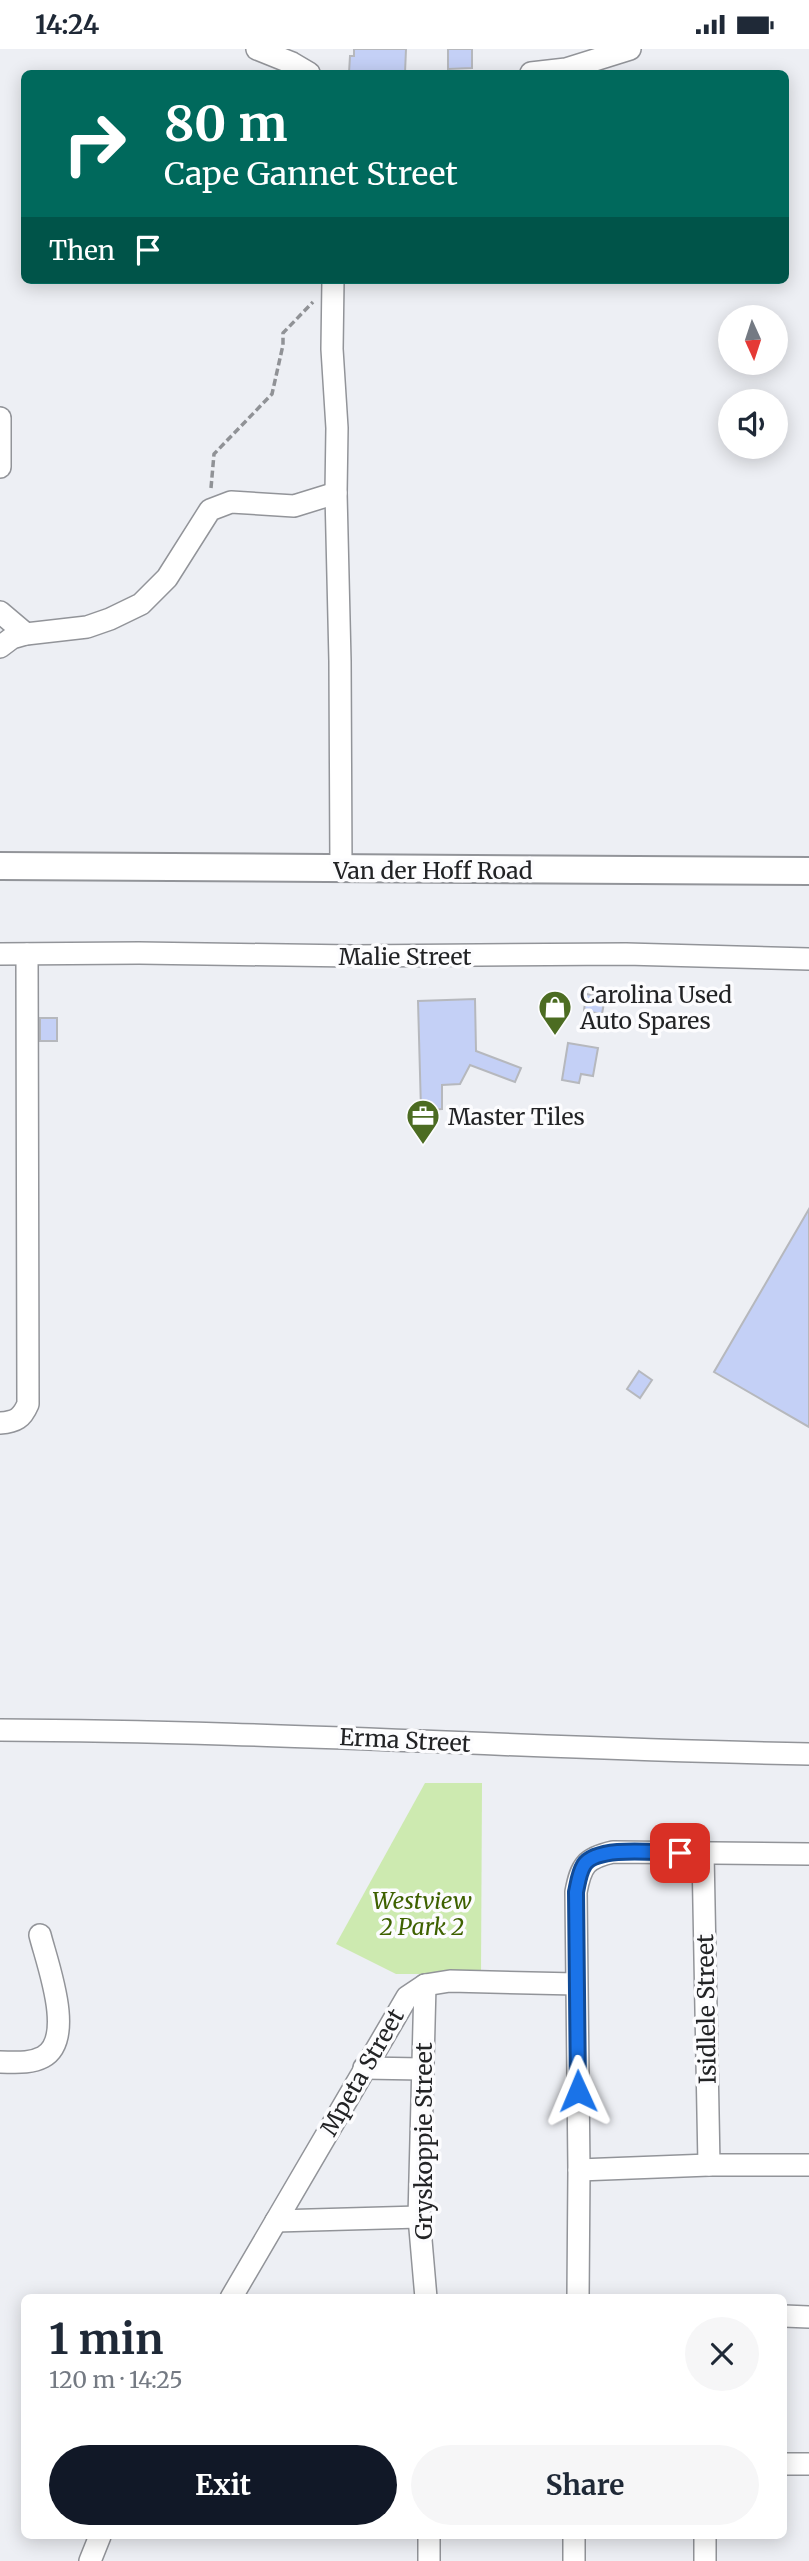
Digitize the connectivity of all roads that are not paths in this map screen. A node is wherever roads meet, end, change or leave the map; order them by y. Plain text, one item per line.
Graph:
1 (257, 49) edge
2 (630, 49) edge
3 (303, 70) edge
4 (557, 70) edge
5 (333, 285) edge
6 (0, 418) edge
7 (0, 467) edge
8 (335, 493) junction
9 (0, 612) edge
10 (26, 634) junction
11 (0, 647) edge
12 (0, 855) edge
13 (0, 866) edge
14 (58, 867) junction
15 (341, 869) junction
16 (809, 871) edge
17 (0, 954) edge
18 (27, 954) junction
19 (809, 959) edge
20 (0, 1423) edge
21 (0, 1730) edge
22 (809, 1754) edge
23 (702, 1853) junction
24 (809, 1854) edge
25 (40, 1935) dead end
26 (576, 1984) junction
27 (425, 1985) junction
28 (0, 2062) edge
29 (364, 2068) junction
30 (422, 2069) junction
31 (709, 2165) junction
32 (809, 2165) edge
33 (579, 2170) junction
34 (419, 2217) junction
35 (276, 2221) junction
36 (234, 2294) edge
37 (426, 2294) edge
38 (578, 2294) edge
39 (787, 2316) edge
40 (809, 2317) edge
41 (787, 2464) edge
42 (809, 2464) edge
43 (99, 2539) edge
44 (429, 2539) edge
45 (574, 2539) edge
46 (705, 2539) edge
47 (90, 2561) edge
48 (429, 2561) edge
49 (574, 2561) edge
50 (705, 2561) edge

1 - 3 street
2 - 4 street
5 - 8 street
6 - 7 street
8 - 10 street
8 - 15 street
9 - 10 street
10 - 11 street
12 - 14 main road, Van der Hoff Road
13 - 14 main road, Van der Hoff Road
14 - 15 main road, Van der Hoff Road
15 - 16 main road, Van der Hoff Road
17 - 18 street, Malie Street
18 - 19 street, Malie Street
18 - 20 street
21 - 22 street, Erma Street
23 - 24 street
23 - 26 street
23 - 31 street, Isidlele Street
25 - 28 street
26 - 27 street
26 - 33 street
27 - 29 street, Mpeta Street
27 - 30 street, Gryskoppie Street
29 - 30 street
29 - 35 street, Mpeta Street
30 - 34 street, Gryskoppie Street
31 - 32 street
31 - 33 street
33 - 38 street
34 - 35 street
34 - 37 street, Gryskoppie Street
35 - 36 street, Mpeta Street
39 - 40 street
41 - 42 street
43 - 47 street
44 - 48 street
45 - 49 street
46 - 50 street

